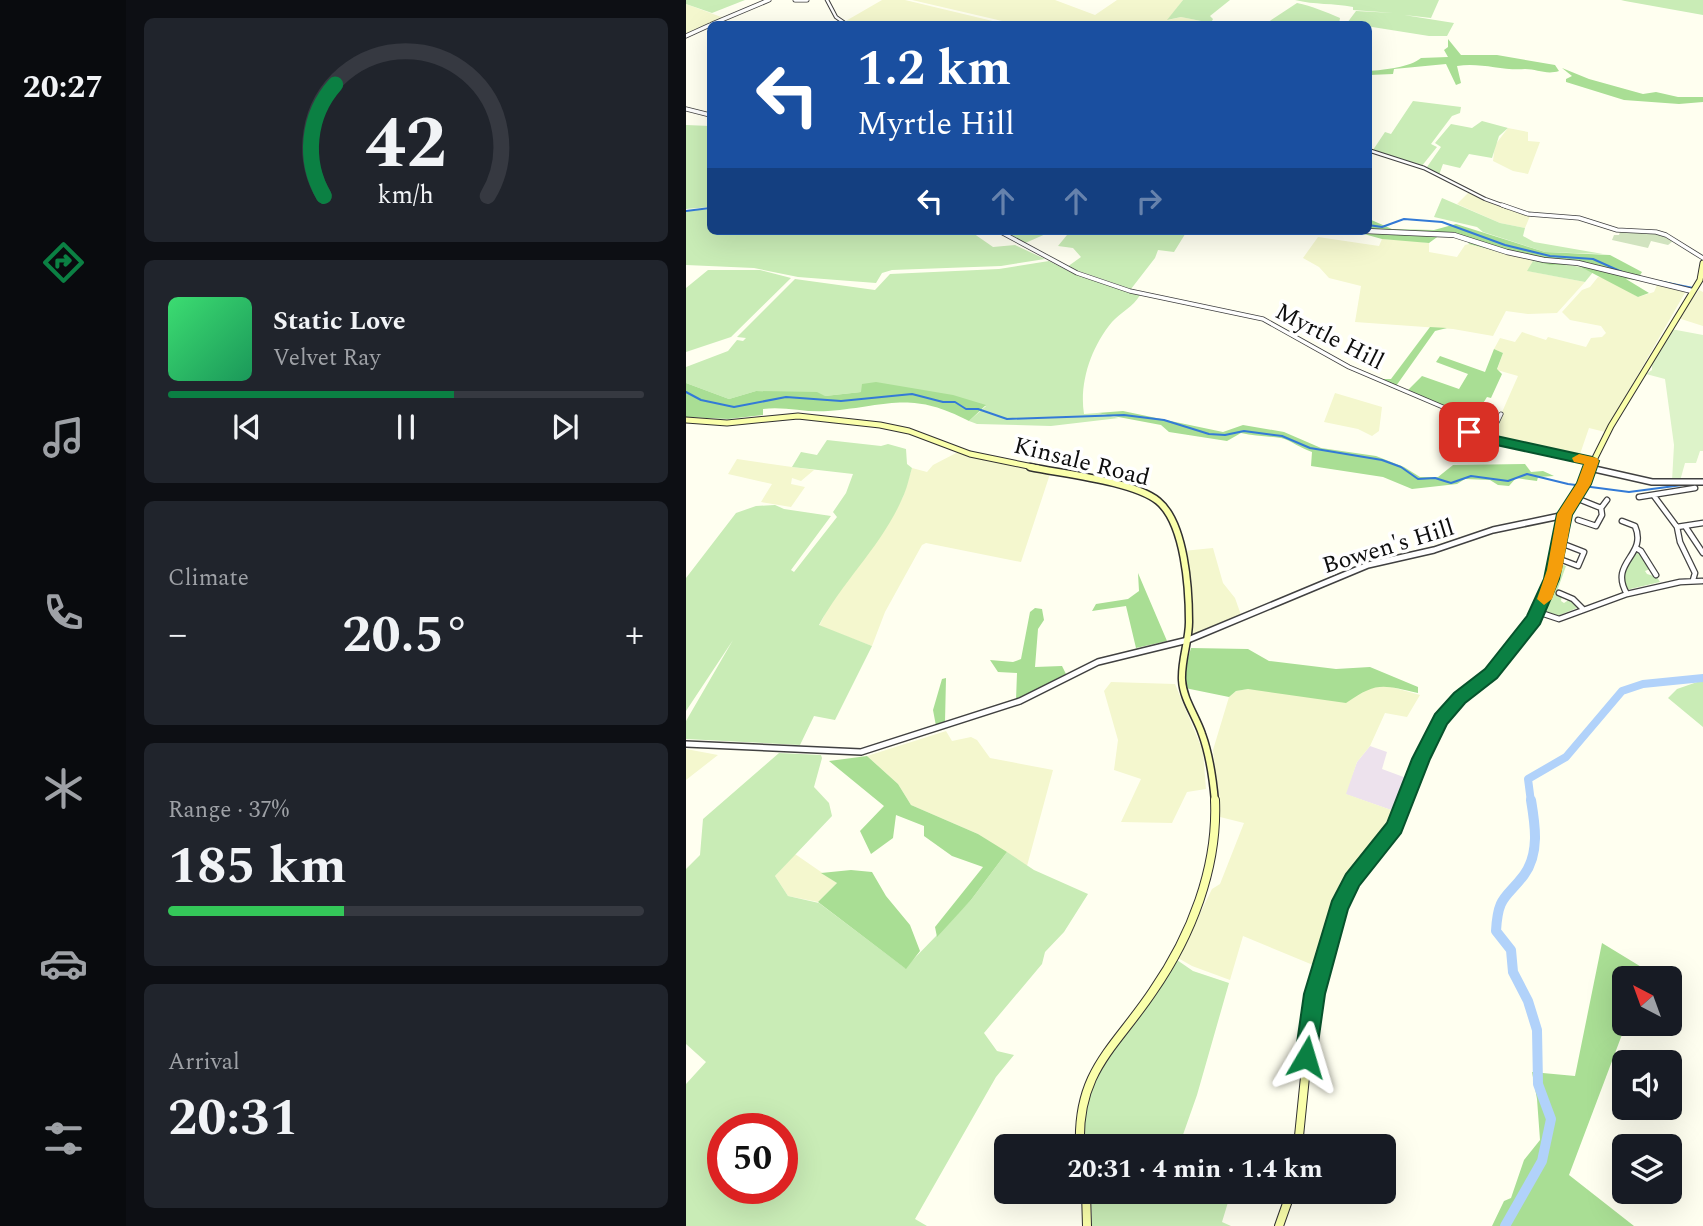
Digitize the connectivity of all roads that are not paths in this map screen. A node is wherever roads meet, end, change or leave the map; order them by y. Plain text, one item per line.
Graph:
1 (769, 0) edge
2 (795, 0) edge
3 (807, 0) edge
4 (827, 0) edge
5 (720, 21) edge
6 (842, 21) edge
7 (707, 27) edge
8 (686, 36) edge
9 (686, 109) edge
10 (707, 114) edge
11 (1372, 151) edge
12 (1372, 231) edge
13 (1006, 235) edge
14 (1703, 260) edge
15 (1694, 289) junction
16 (1501, 414) dead end
17 (686, 420) edge
18 (1489, 439) junction
19 (1591, 465) junction
20 (1703, 482) edge
21 (1691, 488) dead end
22 (1654, 496) junction
23 (1639, 497) dead end
24 (1576, 498) junction
25 (1607, 500) dead end
26 (1601, 508) junction
27 (1565, 514) junction
28 (1578, 520) dead end
29 (1624, 523) dead end
30 (1703, 523) edge
31 (1685, 526) junction
32 (1677, 527) junction
33 (1568, 547) dead end
34 (1636, 548) junction
35 (1703, 553) edge
36 (1557, 558) junction
37 (1647, 572) dead end
38 (1693, 580) junction
39 (1702, 581) edge
40 (1559, 593) dead end
41 (1627, 594) junction
42 (1583, 609) junction
43 (1538, 612) junction
44 (1188, 640) junction
45 (686, 744) edge
46 (1080, 1134) edge
47 (1299, 1134) edge
48 (1086, 1204) edge
49 (1287, 1204) edge
50 (1087, 1226) edge
51 (1279, 1226) edge

1 - 5 street
2 - 3 street
4 - 6 street
7 - 8 street
9 - 10 street
11 - 14 street
12 - 15 street
13 - 18 street, Myrtle Hill
14 - 15 main road
15 - 19 main road
16 - 18 street
17 - 44 main road, Kinsale Road
18 - 19 street
19 - 20 street
19 - 24 main road
21 - 22 street
22 - 23 street
22 - 32 street
24 - 26 street
24 - 27 main road
25 - 26 street
26 - 28 street
27 - 36 main road
27 - 44 street, Bowen's Hill
29 - 34 street
30 - 31 street
31 - 32 street
31 - 35 street
32 - 38 street
33 - 36 street
34 - 37 street
34 - 41 street
36 - 43 main road
38 - 39 street
38 - 41 street
40 - 42 street
41 - 42 street
42 - 43 street
43 - 47 main road
44 - 45 street
44 - 46 main road, Kinsale Road
48 - 50 main road
49 - 51 main road

